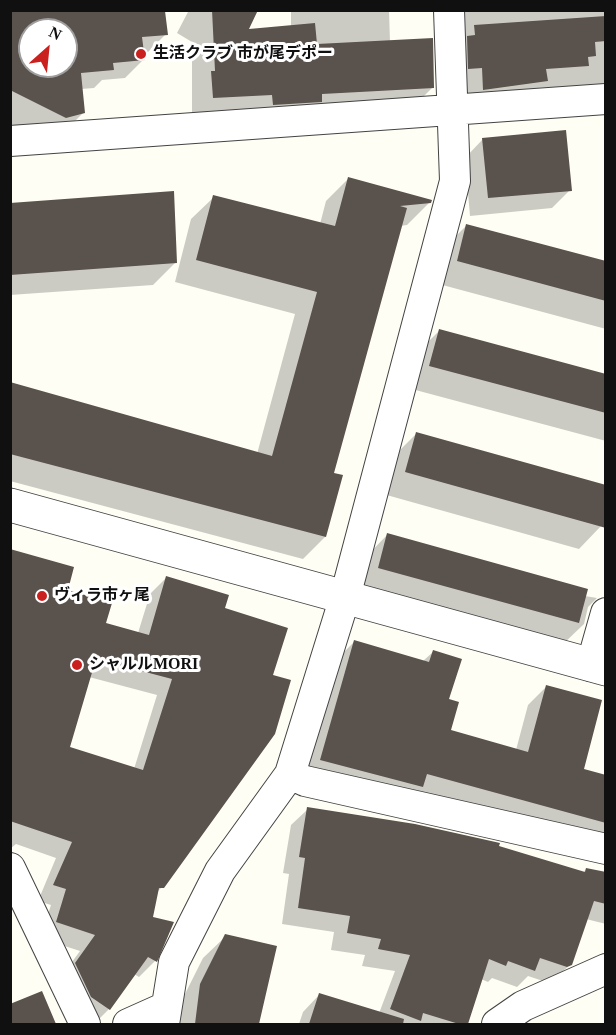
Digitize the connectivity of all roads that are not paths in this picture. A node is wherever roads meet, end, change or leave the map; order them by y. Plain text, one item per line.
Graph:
1 (449, 10) edge
2 (606, 99) edge
3 (454, 110) junction
4 (10, 141) edge
5 (10, 505) edge
6 (345, 597) junction
7 (606, 613) edge
8 (598, 668) edge
9 (290, 774) junction
10 (606, 849) edge
11 (10, 868) edge
12 (606, 969) edge
13 (165, 1016) edge
14 (86, 1024) edge
15 (128, 1024) edge
16 (497, 1024) edge

1 - 3 street
2 - 3 street
3 - 4 street
3 - 6 street
5 - 6 street
6 - 8 street
6 - 9 street
7 - 8 street
9 - 10 street
9 - 13 street
11 - 14 street
12 - 16 street
13 - 15 street

